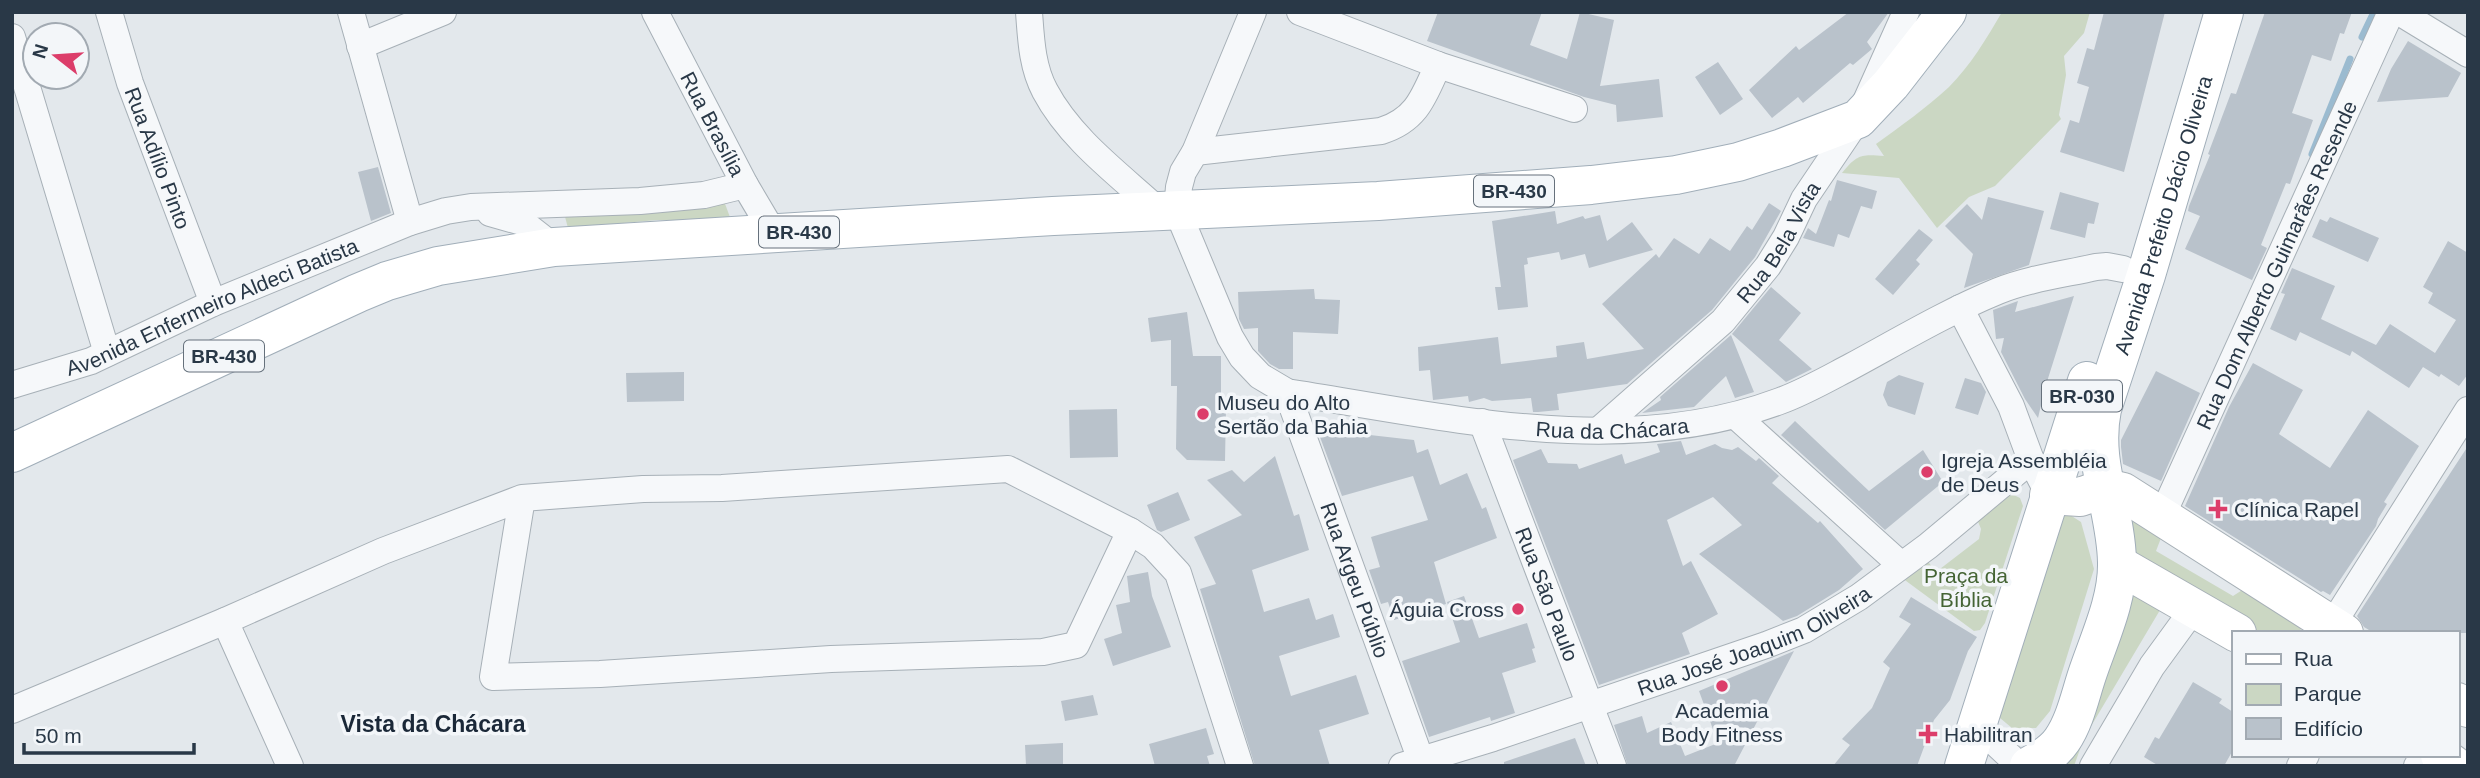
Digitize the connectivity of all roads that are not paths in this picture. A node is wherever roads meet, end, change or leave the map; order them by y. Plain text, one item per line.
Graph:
1 (109, 12) edge
2 (351, 12) edge
3 (443, 12) edge
4 (655, 12) edge
5 (1253, 12) edge
6 (1300, 12) edge
7 (1906, 12) edge
8 (1947, 12) edge
9 (2202, 12) edge
10 (2224, 12) edge
11 (2391, 12) edge
12 (2399, 12) edge
13 (1031, 15) edge
14 (12, 37) edge
15 (360, 46) junction
16 (2468, 54) edge
17 (1437, 65) junction
18 (1574, 110) dead end
19 (1858, 119) junction
20 (1195, 152) junction
21 (745, 185) junction
22 (471, 207) junction
23 (1169, 211) junction
24 (410, 222) junction
25 (774, 234) junction
26 (554, 247) junction
27 (2123, 269) junction
28 (213, 303) junction
29 (1960, 308) junction
30 (107, 353) junction
31 (12, 385) edge
32 (1287, 392) junction
33 (2468, 410) edge
34 (1736, 416) junction
35 (1482, 422) junction
36 (1599, 430) junction
37 (12, 453) edge
38 (2031, 460) junction
39 (2078, 494) junction
40 (522, 498) junction
41 (2162, 516) junction
42 (1130, 531) junction
43 (2116, 553) junction
44 (1900, 564) junction
45 (2195, 607) junction
46 (225, 621) junction
47 (2334, 630) edge
48 (2234, 631) edge
49 (1591, 703) junction
50 (12, 710) edge
51 (1978, 718) junction
52 (1415, 764) edge
53 (290, 766) edge
54 (1240, 766) edge
55 (1613, 766) edge
56 (1964, 766) edge
57 (2020, 766) edge
58 (2029, 766) edge
59 (2093, 766) edge

1 - 28 street, Rua Adílio Pinto
2 - 15 street
3 - 15 street
4 - 21 street, Rua Brasília
5 - 20 street
6 - 17 street
7 - 19 street, Rua Bela Vista
8 - 19 main road, BR-430
9 - 27 main road, Avenida Prefeito Dácio Oliveira / BR-030
10 - 39 main road, Avenida Prefeito Dácio Oliveira / BR-030
11 - 41 street, Rua Dom Alberto Guimarães Resende
12 - 16 street
13 - 23 street
14 - 30 street
15 - 24 street
17 - 18 street
17 - 20 street
19 - 23 main road, BR-430
19 - 36 street, Rua Bela Vista
20 - 23 street
21 - 22 street, Avenida Enfermeiro Aldeci Batista
21 - 25 street, Rua Brasília
22 - 24 street, Avenida Enfermeiro Aldeci Batista
22 - 26 street
23 - 25 main road, BR-430
23 - 32 street, Rua da Chácara
24 - 28 street, Avenida Enfermeiro Aldeci Batista
25 - 26 main road, BR-430
26 - 37 main road, BR-430
27 - 29 street, Rua da Chácara
27 - 39 main road, Avenida Prefeito Dácio Oliveira / BR-030
28 - 30 street, Avenida Enfermeiro Aldeci Batista
29 - 34 street, Rua da Chácara
29 - 38 street
30 - 31 street, Avenida Enfermeiro Aldeci Batista
32 - 35 street, Rua da Chácara
32 - 52 street, Rua Argeu Públio
33 - 47 street
34 - 36 street, Rua da Chácara
34 - 44 street
35 - 36 street, Rua da Chácara
35 - 49 street, Rua São Paulo
38 - 39 street
38 - 44 street, Rua José Joaquim Oliveira
39 - 41 main road
39 - 43 main road, Avenida Prefeito Dácio Oliveira / BR-030
39 - 51 main road, Avenida Prefeito Dácio Oliveira / BR-030
40 - 42 street
40 - 42 street
40 - 46 street
41 - 47 main road
42 - 54 street
43 - 45 main road
43 - 58 main road, Avenida Prefeito Dácio Oliveira / BR-030
44 - 49 street, Rua José Joaquim Oliveira
45 - 48 main road
45 - 59 street
46 - 50 street
46 - 53 street
49 - 52 street, Rua José Joaquim Oliveira
49 - 55 street, Rua São Paulo
51 - 56 main road, Avenida Prefeito Dácio Oliveira / BR-030
51 - 57 street

